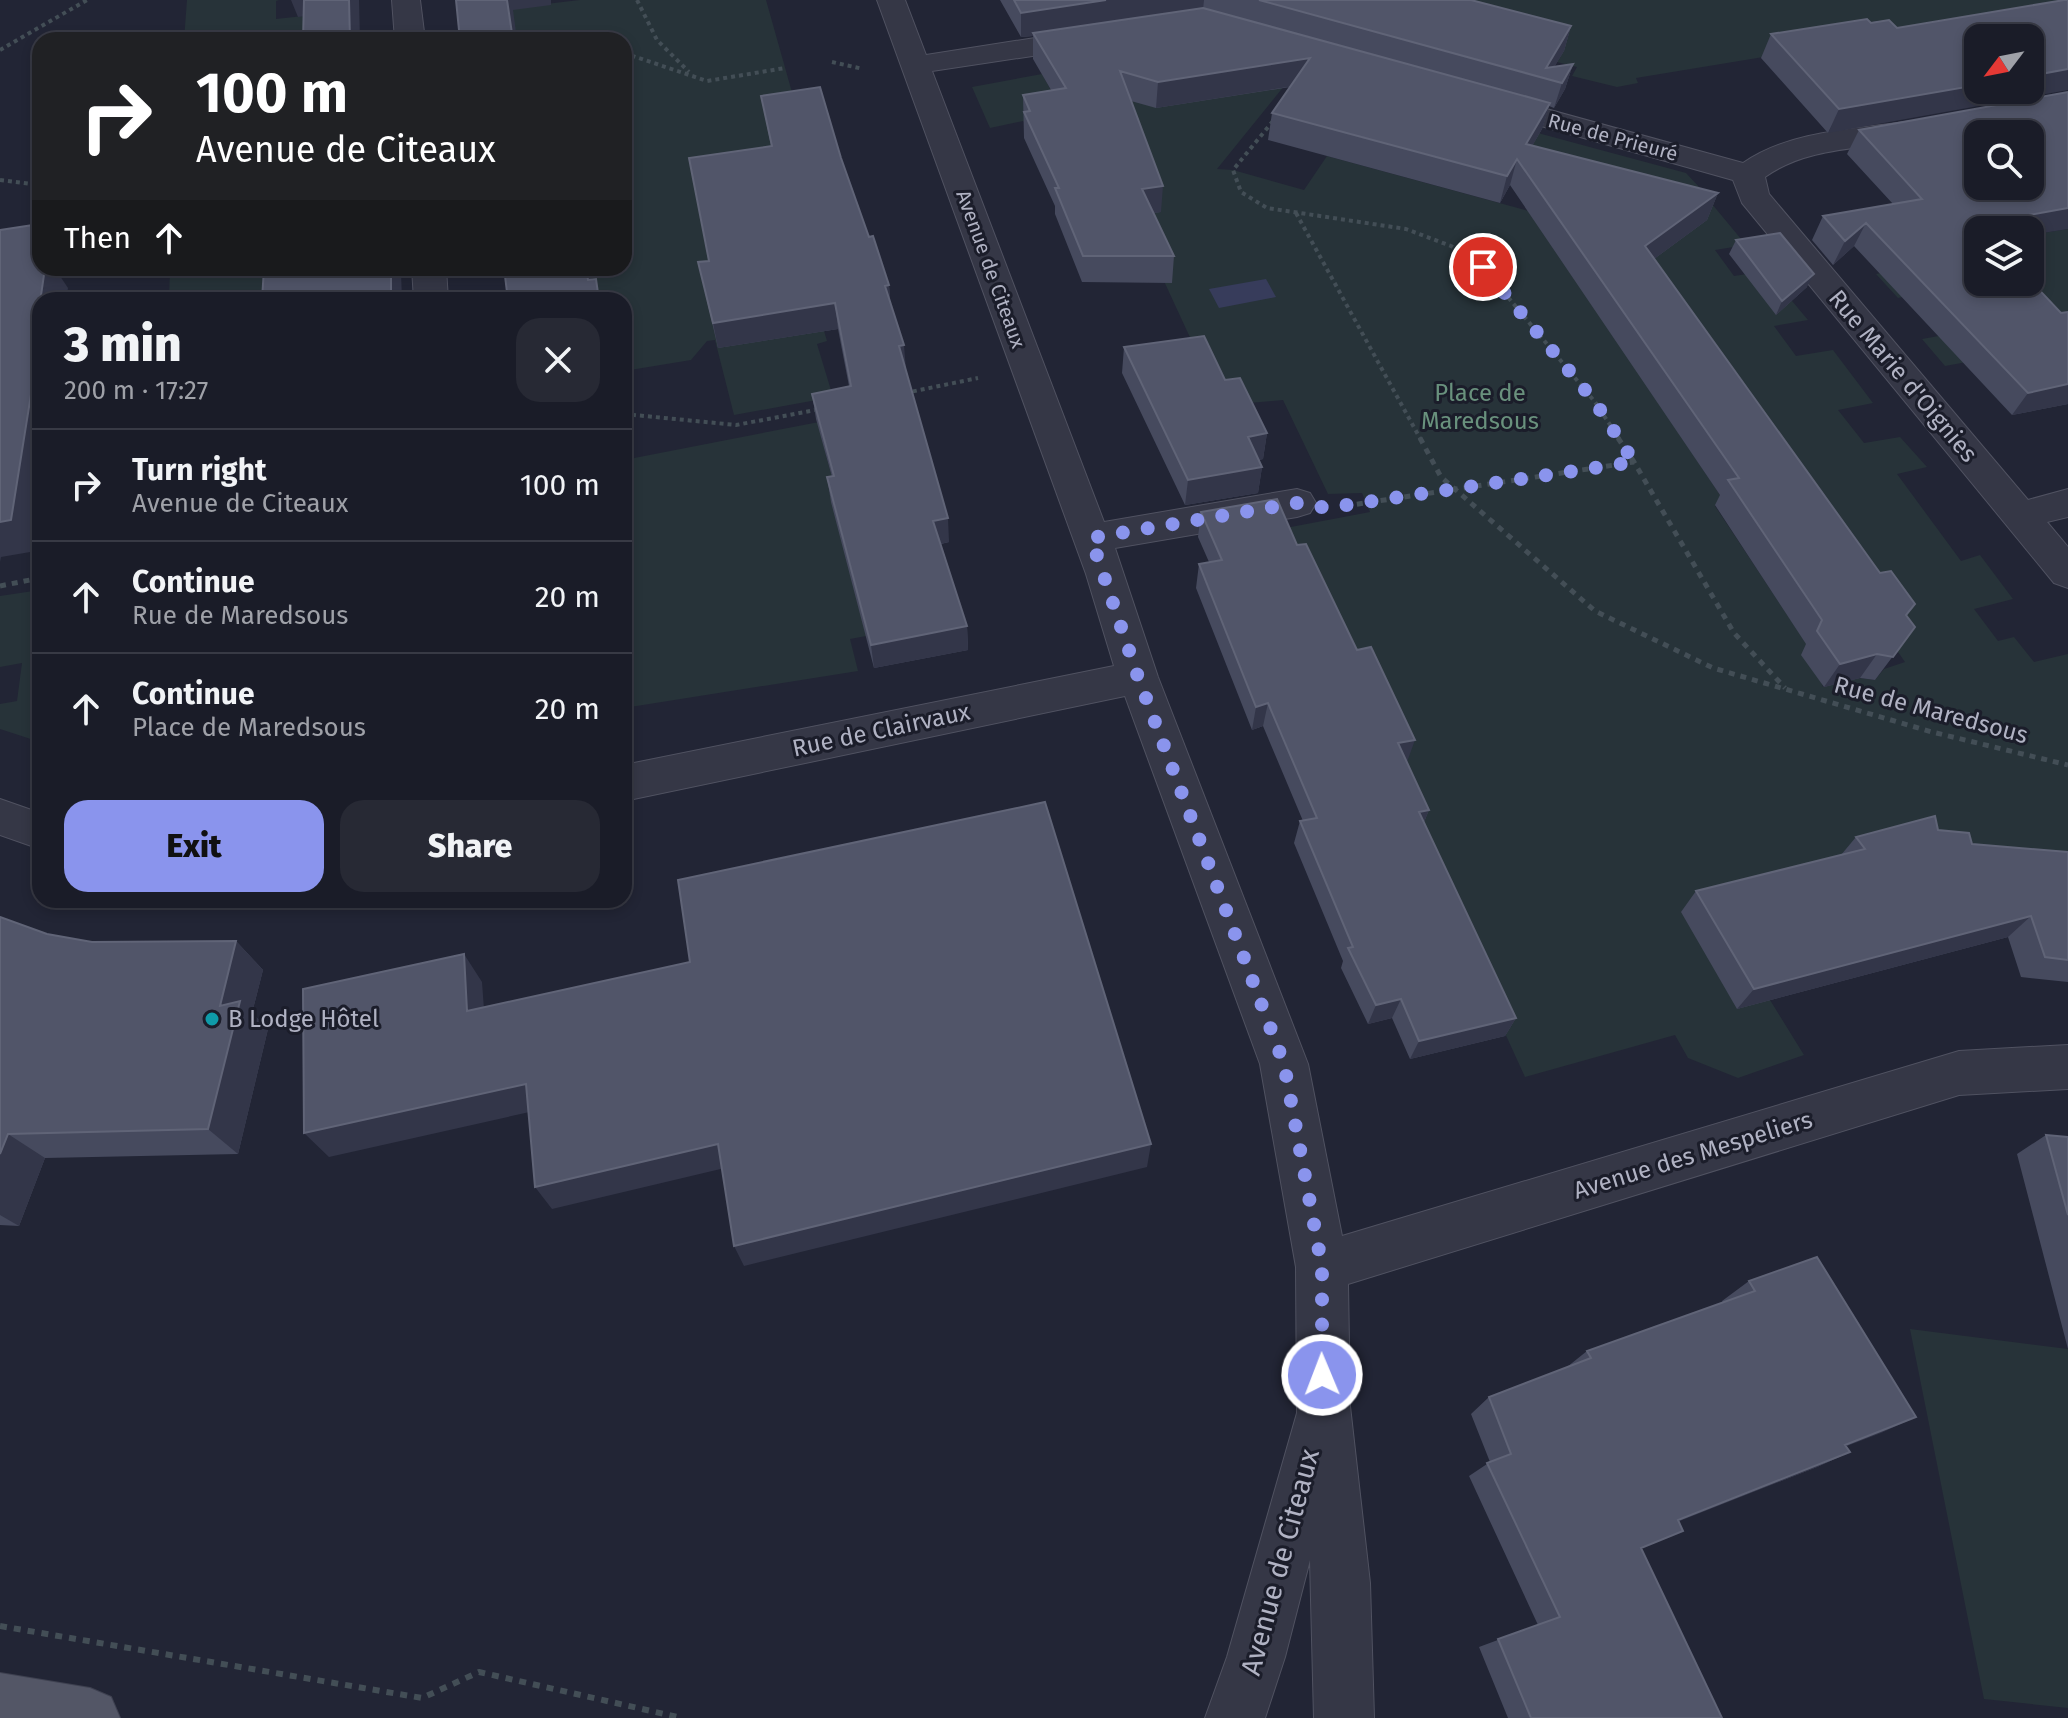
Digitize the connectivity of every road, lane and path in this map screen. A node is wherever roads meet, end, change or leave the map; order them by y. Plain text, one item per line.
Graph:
1 (87, 0) edge
2 (406, 0) edge
3 (637, 0) edge
4 (891, 0) edge
5 (409, 32) edge
6 (1126, 33) edge
7 (0, 50) edge
8 (632, 56) edge
9 (916, 65) junction
10 (785, 68) dead end
11 (693, 75) junction
12 (1461, 95) edge
13 (1279, 114) edge
14 (1947, 124) edge
15 (1748, 174) junction
16 (0, 180) edge
17 (32, 184) edge
18 (1296, 213) junction
19 (1028, 368) junction
20 (899, 394) edge
21 (825, 408) edge
22 (632, 415) edge
23 (1634, 462) junction
24 (1456, 491) junction
25 (1297, 503) joint
26 (2068, 503) edge
27 (2020, 516) junction
28 (1091, 538) junction
29 (2068, 573) edge
30 (32, 580) edge
31 (0, 586) edge
32 (1138, 677) junction
33 (1785, 689) junction
34 (2068, 765) edge
35 (632, 781) edge
36 (0, 817) edge
37 (32, 828) edge
38 (2068, 1067) edge
39 (1322, 1267) junction
40 (1323, 1406) junction
41 (0, 1626) edge
42 (0, 1703) edge
43 (90, 1718) edge
44 (682, 1718) edge
45 (1235, 1718) edge
46 (1344, 1718) edge

1 - 7 path
2 - 5 street
3 - 11 path
4 - 9 street, Avenue de Citeaux
6 - 9 street
8 - 11 path
9 - 19 street, Avenue de Citeaux
10 - 11 path
12 - 15 street, Rue de Prieuré
13 - 18 path
14 - 15 street
15 - 27 street, Rue Marie d'Oignies
16 - 17 path
18 - 23 path
18 - 24 path
19 - 20 path
19 - 28 street, Avenue de Citeaux
21 - 22 path
23 - 24 path
23 - 33 path
24 - 25 path
24 - 33 path
25 - 28 street
26 - 27 street
27 - 29 street, Rue Marie d'Oignies
28 - 32 street, Avenue de Citeaux
30 - 31 path
32 - 35 street, Rue de Clairvaux
32 - 39 street, Avenue de Citeaux
33 - 34 path, Rue de Maredsous
36 - 37 street
38 - 39 street, Avenue des Mespeliers
39 - 40 street, Avenue de Citeaux
40 - 45 street, Avenue de Citeaux
40 - 46 street, Avenue de Citeaux
41 - 44 path
42 - 43 main road

